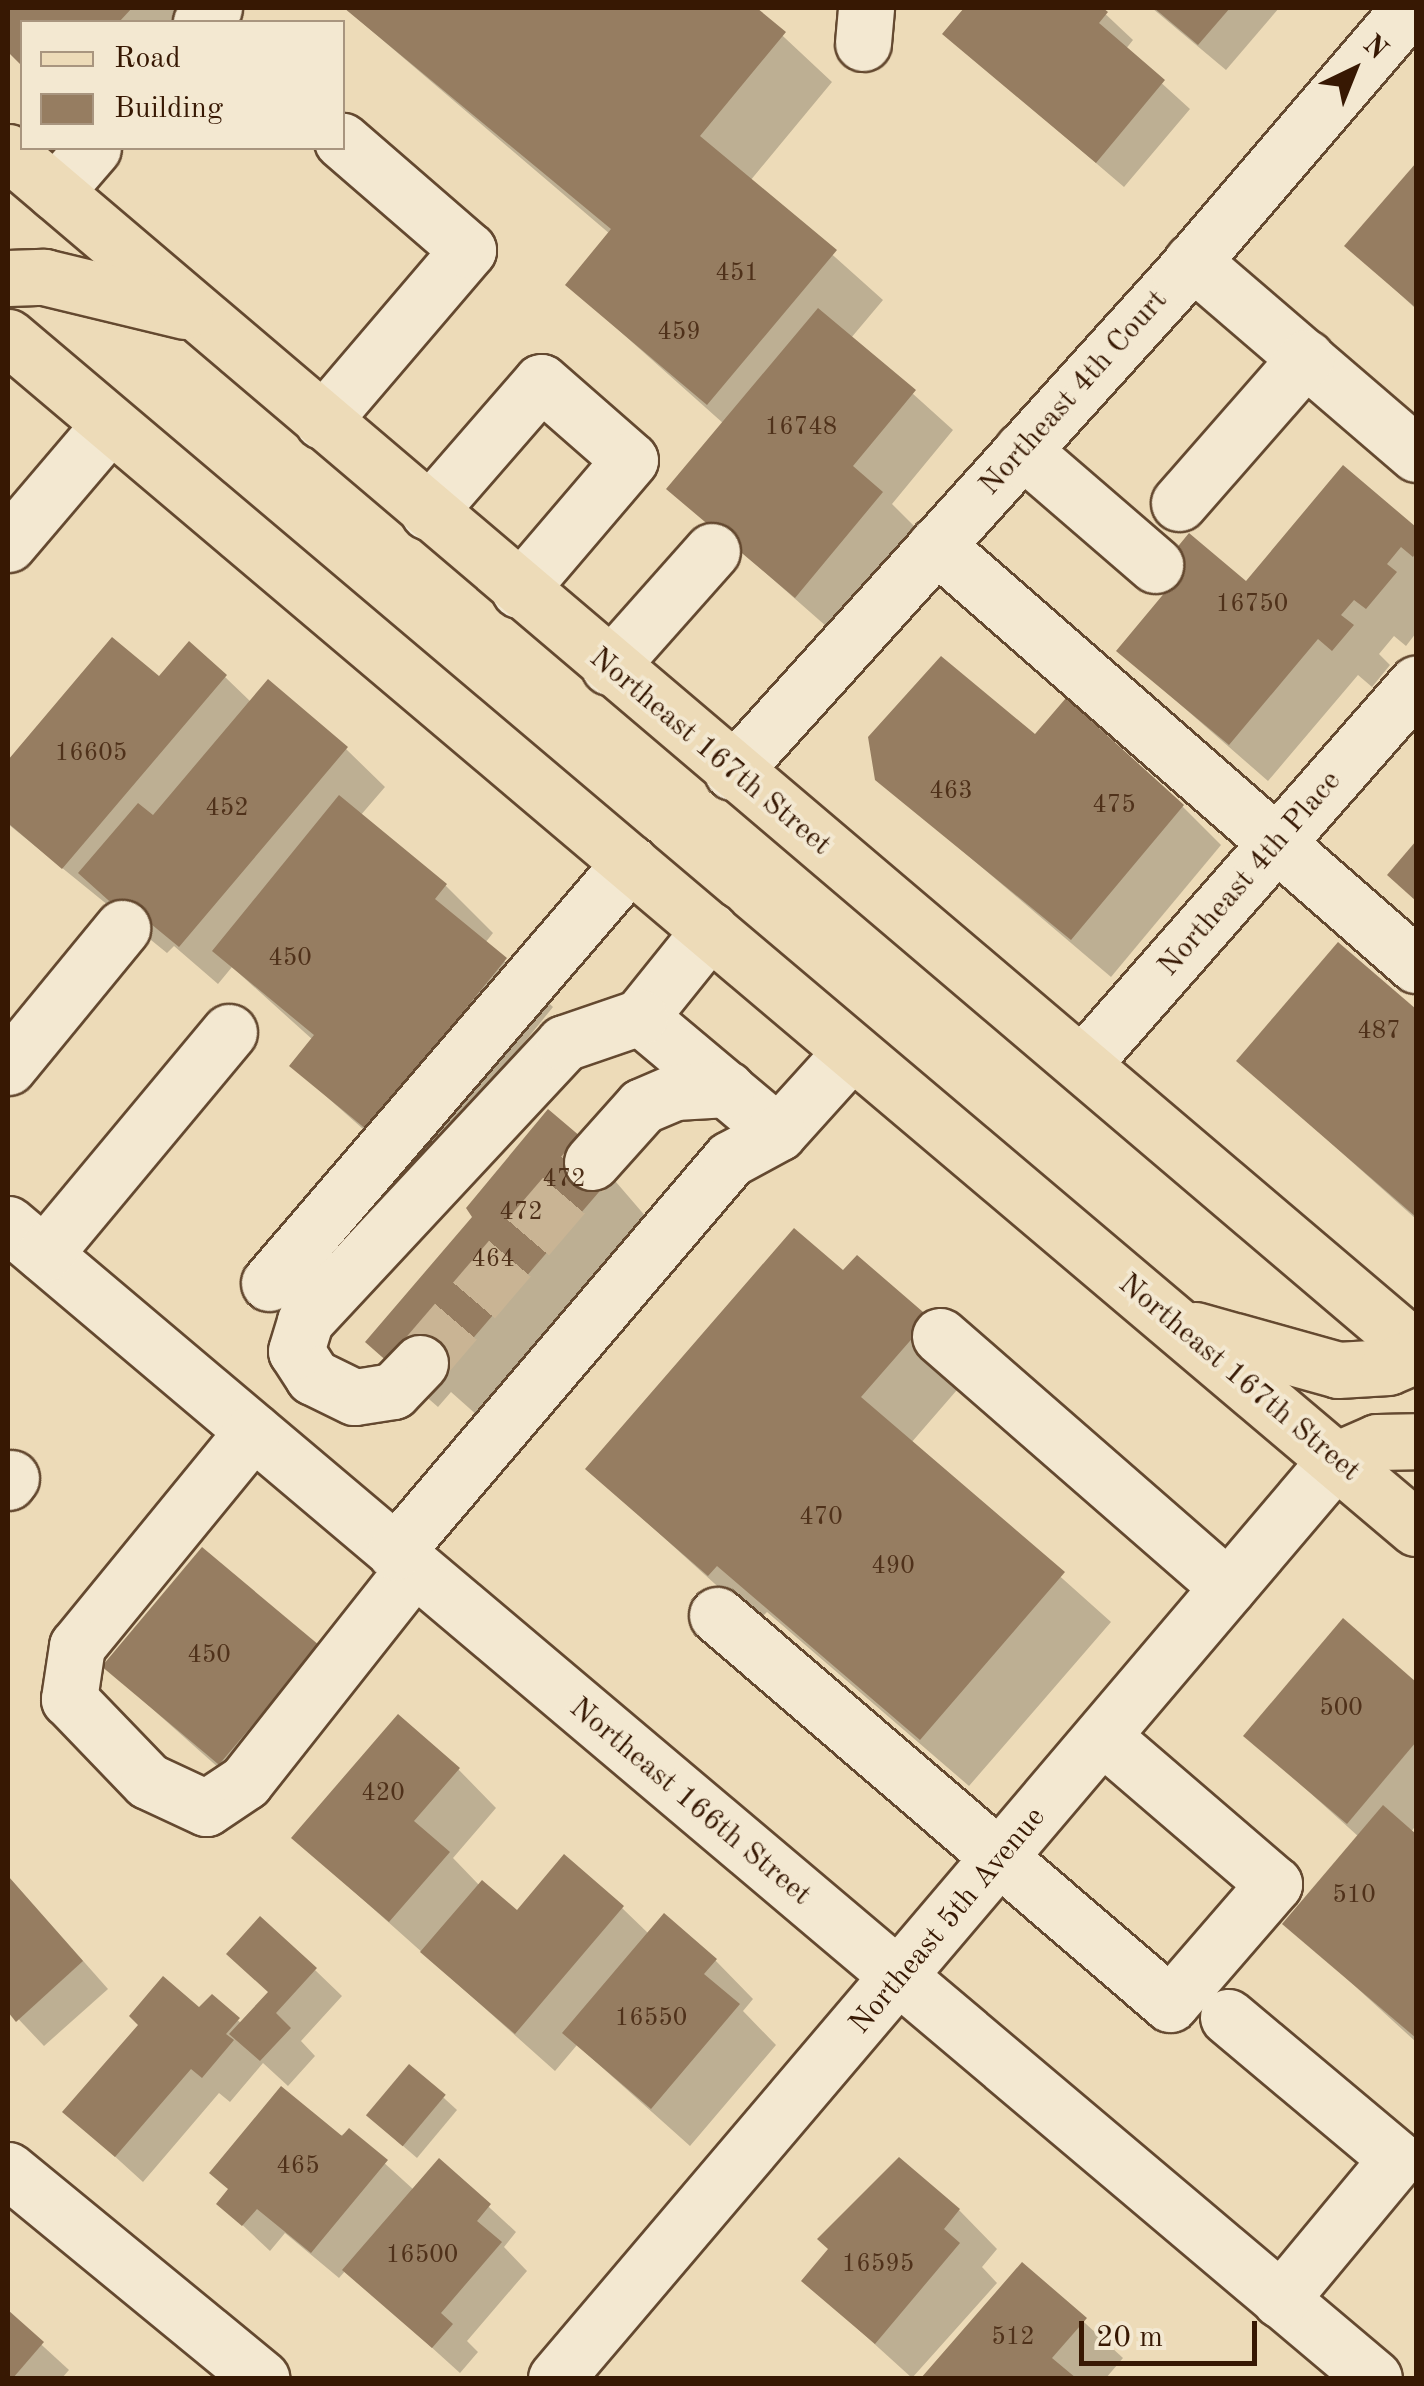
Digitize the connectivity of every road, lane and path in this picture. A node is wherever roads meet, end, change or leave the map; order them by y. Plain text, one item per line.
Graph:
1 (1410, 8) edge
2 (345, 143) edge
3 (92, 150) edge
4 (8, 152) edge
5 (31, 199) edge
6 (1192, 261) junction
7 (8, 278) edge
8 (198, 314) junction
9 (8, 337) edge
10 (1306, 358) junction
11 (322, 421) junction
12 (110, 424) junction
13 (1022, 450) junction
14 (1416, 454) edge
15 (1179, 503) dead end
16 (428, 512) junction
17 (8, 544) edge
18 (936, 545) junction
19 (712, 551) dead end
20 (1154, 565) dead end
21 (519, 590) junction
22 (608, 667) junction
23 (1416, 684) edge
24 (732, 772) junction
25 (1277, 843) junction
26 (630, 862) junction
27 (122, 928) dead end
28 (710, 930) junction
29 (1416, 965) edge
30 (640, 1017) junction
31 (229, 1032) dead end
32 (852, 1050) junction
33 (1083, 1064) junction
34 (8, 1067) edge
35 (727, 1089) junction
36 (778, 1133) junction
37 (592, 1162) tunnel mouth
38 (26, 1239) edge
39 (269, 1283) dead end
40 (1177, 1326) junction
41 (940, 1336) dead end
42 (1416, 1352) edge
43 (420, 1363) tunnel mouth
44 (253, 1431) junction
45 (1416, 1440) edge
46 (1336, 1460) junction
47 (1416, 1528) edge
48 (404, 1560) junction
49 (1228, 1587) junction
50 (717, 1615) dead end
51 (1104, 1736) junction
52 (1001, 1858) junction
53 (899, 1980) junction
54 (1228, 2017) dead end
55 (8, 2170) edge
56 (1280, 2300) junction
57 (261, 2378) edge
58 (556, 2378) edge
59 (1374, 2378) edge

1 - 6 street, Northeast 4th Court
2 - 11 street
3 - 5 street
4 - 5 main road, Northeast 167th Street
5 - 8 main road, Northeast 167th Street
6 - 10 street
6 - 13 street, Northeast 4th Court
7 - 8 main road
8 - 11 main road, Northeast 167th Street
9 - 12 main road, Northeast 167th Street
10 - 14 street
10 - 15 street
11 - 16 main road, Northeast 167th Street
12 - 17 street
12 - 26 main road, Northeast 167th Street
13 - 18 street, Northeast 4th Court
13 - 20 street
16 - 21 main road, Northeast 167th Street
16 - 21 street
18 - 24 street, Northeast 4th Court
18 - 25 street
19 - 22 street
21 - 22 main road, Northeast 167th Street
22 - 24 main road, Northeast 167th Street
23 - 25 street, Northeast 4th Place
24 - 33 main road, Northeast 167th Street
25 - 29 street
25 - 33 street, Northeast 4th Place
26 - 28 main road, Northeast 167th Street
26 - 39 street
27 - 34 street
28 - 30 street
28 - 32 main road, Northeast 167th Street
30 - 35 street
30 - 43 street
31 - 38 street
32 - 36 street
32 - 40 main road, Northeast 167th Street
33 - 42 main road, Northeast 167th Street
35 - 36 street
35 - 37 street
36 - 48 street
38 - 44 street, Northeast 166th Street
40 - 42 main road
40 - 46 main road, Northeast 167th Street
41 - 49 street
44 - 48 street, Northeast 166th Street
44 - 48 street
45 - 46 main road
46 - 47 main road, Northeast 167th Street
46 - 49 street, Northeast 5th Avenue
48 - 53 street, Northeast 166th Street
49 - 51 street, Northeast 5th Avenue
50 - 52 street
51 - 52 street, Northeast 5th Avenue
51 - 52 street
52 - 53 street, Northeast 5th Avenue
53 - 56 street, Northeast 166th Street
53 - 58 street, Northeast 5th Avenue
54 - 56 street
55 - 57 street
56 - 59 street, Northeast 166th Street

